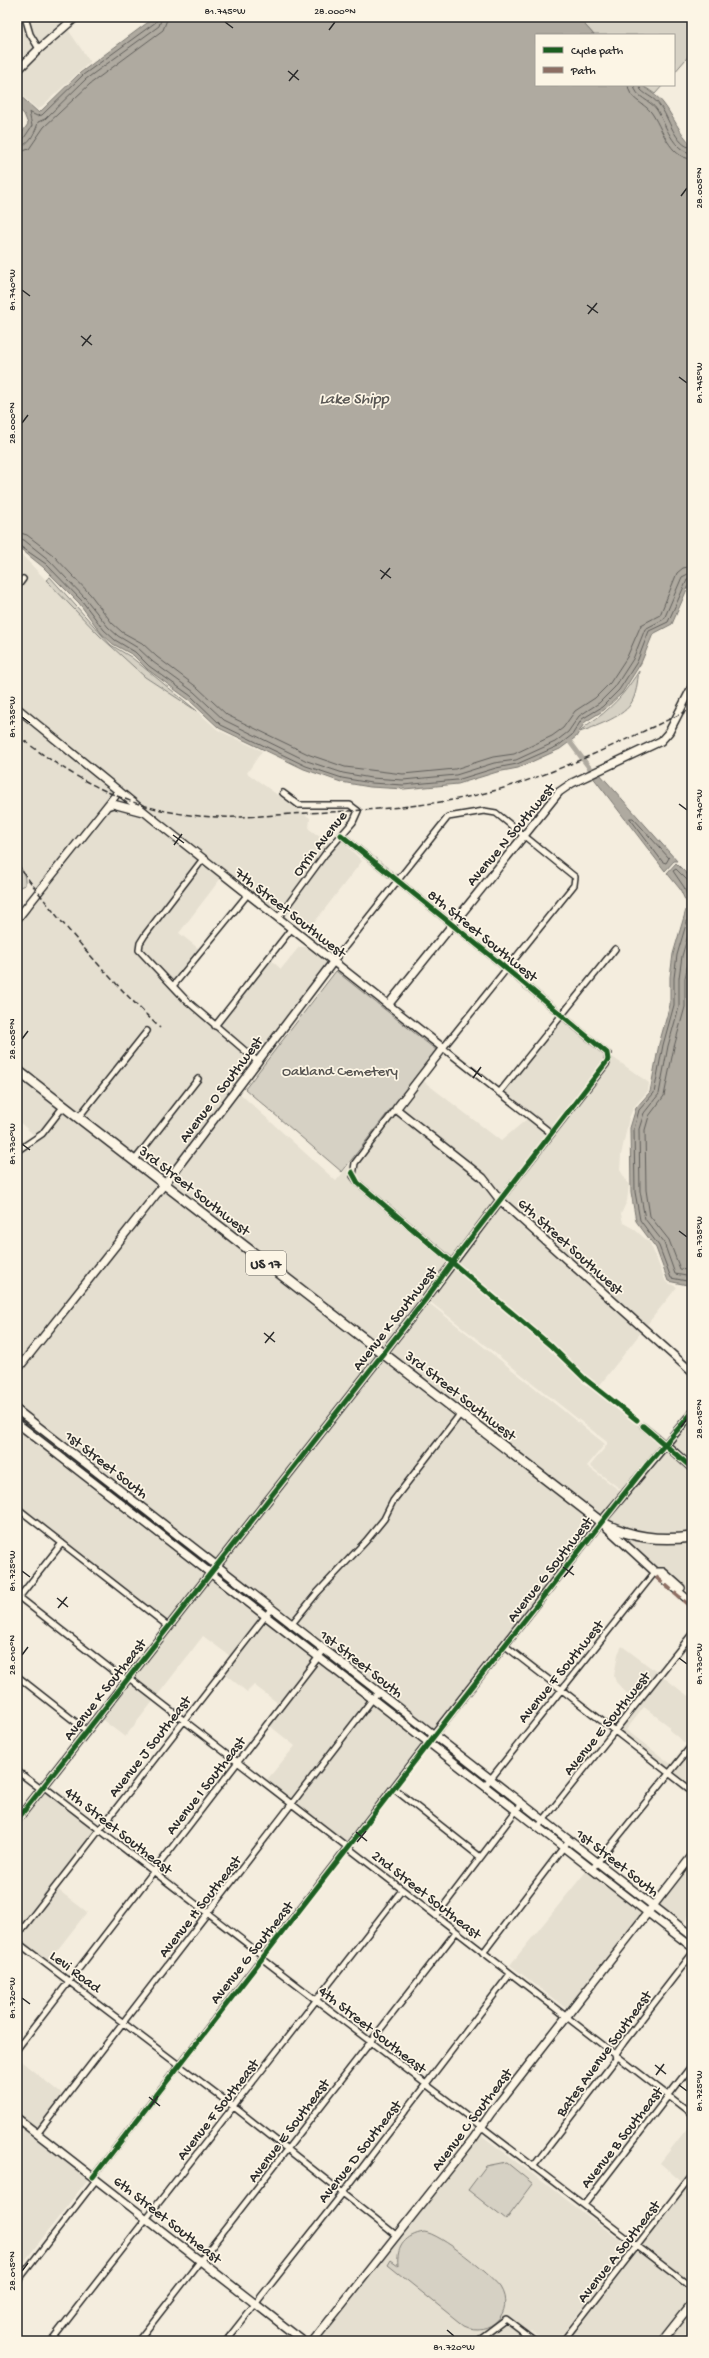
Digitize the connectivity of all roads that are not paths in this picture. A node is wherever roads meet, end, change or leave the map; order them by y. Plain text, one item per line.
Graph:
1 (25, 17) edge
2 (76, 17) edge
3 (39, 49) junction
4 (17, 71) edge
5 (23, 580) dead end
6 (17, 587) edge
7 (692, 687) edge
8 (17, 708) edge
9 (119, 791) junction
10 (283, 793) dead end
11 (107, 806) junction
12 (146, 814) junction
13 (341, 835) junction
14 (524, 835) junction
15 (204, 859) junction
16 (396, 880) junction
17 (248, 894) junction
18 (278, 918) junction
19 (17, 919) edge
20 (452, 925) junction
21 (292, 928) junction
22 (615, 949) dead end
23 (334, 962) junction
24 (507, 969) junction
25 (173, 986) junction
26 (388, 1005) junction
27 (561, 1014) junction
28 (215, 1026) junction
29 (147, 1031) dead end
30 (443, 1048) junction
31 (608, 1056) joint
32 (256, 1061) junction
33 (17, 1070) edge
34 (198, 1078) dead end
35 (499, 1092) junction
36 (64, 1107) junction
37 (396, 1109) junction
38 (78, 1118) junction
39 (551, 1133) junction
40 (17, 1151) edge
41 (134, 1161) junction
42 (163, 1184) junction
43 (500, 1200) junction
44 (452, 1262) junction
45 (382, 1353) junction
46 (17, 1370) edge
47 (692, 1372) edge
48 (17, 1410) edge
49 (461, 1413) junction
50 (692, 1413) edge
51 (17, 1423) edge
52 (643, 1426) dead end
53 (665, 1444) junction
54 (692, 1468) edge
55 (17, 1508) edge
56 (601, 1522) junction
57 (692, 1537) edge
58 (62, 1543) junction
59 (216, 1566) junction
60 (654, 1572) junction
61 (209, 1573) junction
62 (18, 1598) edge
63 (692, 1598) edge
64 (692, 1603) edge
65 (271, 1608) junction
66 (265, 1616) junction
67 (291, 1625) junction
68 (168, 1626) junction
69 (692, 1634) edge
70 (504, 1645) junction
71 (324, 1650) junction
72 (319, 1657) junction
73 (17, 1676) edge
74 (127, 1679) junction
75 (561, 1689) junction
76 (378, 1692) junction
77 (373, 1700) junction
78 (184, 1720) junction
79 (87, 1731) junction
80 (616, 1731) junction
81 (434, 1735) junction
82 (428, 1742) junction
83 (692, 1745) edge
84 (238, 1762) junction
85 (17, 1771) edge
86 (669, 1773) junction
87 (490, 1778) junction
88 (485, 1786) junction
89 (42, 1788) junction
90 (392, 1788) junction
91 (692, 1791) edge
92 (522, 1803) junction
93 (292, 1804) junction
94 (516, 1810) junction
95 (17, 1820) edge
96 (544, 1820) junction
97 (538, 1827) junction
98 (99, 1829) junction
99 (569, 1840) junction
100 (347, 1847) junction
101 (564, 1847) junction
102 (479, 1856) junction
103 (692, 1856) edge
104 (598, 1862) junction
105 (592, 1869) junction
106 (154, 1872) junction
107 (402, 1890) junction
108 (653, 1905) junction
109 (648, 1912) junction
110 (208, 1914) junction
111 (436, 1916) junction
112 (456, 1932) junction
113 (17, 1936) edge
114 (692, 1936) edge
115 (17, 1942) edge
116 (692, 1946) edge
117 (483, 1953) junction
118 (692, 1954) edge
119 (263, 1956) junction
120 (510, 1974) junction
121 (70, 1982) junction
122 (316, 2000) junction
123 (566, 2017) junction
124 (122, 2022) junction
125 (370, 2043) junction
126 (17, 2049) edge
127 (615, 2055) junction
128 (692, 2064) edge
129 (179, 2066) junction
130 (426, 2085) junction
131 (668, 2096) junction
132 (234, 2107) junction
133 (692, 2114) edge
134 (17, 2118) edge
135 (481, 2127) junction
136 (38, 2134) junction
137 (288, 2150) junction
138 (533, 2167) junction
139 (692, 2175) edge
140 (94, 2178) junction
141 (342, 2194) junction
142 (584, 2205) junction
143 (146, 2219) junction
144 (397, 2236) junction
145 (637, 2246) junction
146 (200, 2261) junction
147 (17, 2282) edge
148 (692, 2288) edge
149 (692, 2303) edge
150 (255, 2304) junction
151 (51, 2341) edge
152 (138, 2341) edge
153 (226, 2341) edge
154 (303, 2341) edge
155 (313, 2341) edge
156 (477, 2341) edge
157 (535, 2341) edge
158 (563, 2341) edge
159 (662, 2341) edge

1 - 3 street
2 - 3 street
3 - 4 street
5 - 6 street
7 - 14 street, Avenue N Southwest
8 - 9 street, 7th Street Southwest
9 - 11 street
9 - 12 street, 7th Street Southwest
10 - 13 street, Orrin Avenue
11 - 12 street
11 - 19 street
12 - 15 street, 7th Street Southwest
13 - 16 street, 8th Street Southwest
13 - 18 street, Orrin Avenue
14 - 16 street, Avenue O Southwest
14 - 20 street, Avenue N Southwest
14 - 24 street
15 - 17 street, 7th Street Southwest
15 - 25 street
16 - 20 street, 8th Street Southwest
16 - 23 street, Avenue O Southwest
17 - 18 street, 7th Street Southwest
17 - 25 street
18 - 21 street, 7th Street Southwest
20 - 24 street, 8th Street Southwest
20 - 26 street, Avenue N Southwest
21 - 23 street, 7th Street Southwest
21 - 28 street
22 - 27 street
23 - 26 street, 7th Street Southwest
23 - 32 street, Avenue O Southwest
24 - 27 street, 8th Street Southwest
24 - 30 street
25 - 28 street
26 - 30 street, 7th Street Southwest
27 - 31 street, 8th Street Southwest
27 - 35 street
28 - 32 street
29 - 38 street
30 - 35 street, 7th Street Southwest
30 - 37 street
31 - 39 street, Avenue K Southwest
32 - 42 street, Avenue O Southwest
33 - 36 highway, 3rd Street Southwest / US 17
34 - 41 street
35 - 39 street, 7th Street Southwest
36 - 38 highway, 3rd Street Southwest / US 17
36 - 40 street
37 - 43 street, 6th Street Southwest
37 - 44 street
38 - 41 highway, 3rd Street Southwest / US 17
39 - 43 street, Avenue K Southwest
41 - 42 highway, 3rd Street Southwest / US 17
42 - 45 highway, 3rd Street Southwest / US 17
42 - 46 street, Avenue O Southwest
43 - 44 street, Avenue K Southwest
43 - 47 street, 6th Street Southwest
44 - 45 street, Avenue K Southwest
45 - 49 highway, 3rd Street Southwest / US 17
45 - 59 street, Avenue K Southwest
48 - 59 street, 1st Street South
49 - 56 highway, 3rd Street Southwest / US 17
49 - 67 street
50 - 53 street, Avenue G Southwest
51 - 61 street, 1st Street South
52 - 53 street
53 - 54 street
53 - 56 street, Avenue G Southwest
55 - 58 street
56 - 57 highway, US 17
56 - 60 street, 3rd Street Southwest
56 - 70 street, Avenue G Southwest
58 - 62 street
58 - 68 street
59 - 61 street, Avenue K Southwest
59 - 65 street, 1st Street South
60 - 63 street, 3rd Street Southwest
60 - 64 street, 3rd Street Southwest
60 - 75 street, Avenue F Southwest
61 - 66 street, 1st Street South
61 - 68 street, Avenue K Southeast
62 - 74 street, Avenue K Southeast
65 - 66 street, Avenue J Southeast
65 - 67 street, 1st Street South
66 - 72 street, 1st Street South
66 - 78 street, Avenue J Southeast
67 - 71 street, 1st Street South
68 - 74 street, Avenue K Southeast
69 - 80 street, Avenue E Southwest
70 - 75 street
70 - 81 street, Avenue G Southwest
71 - 72 street, Avenue I Southeast
71 - 76 street, 1st Street South
72 - 77 street, 1st Street South
72 - 84 street, Avenue I Southeast
73 - 79 street
74 - 78 street, 2nd Street Southeast
74 - 79 street, Avenue K Southeast
75 - 80 street
75 - 87 street, Avenue F Southwest
76 - 77 street, Avenue H Southeast
76 - 81 street, 1st Street South
77 - 82 street, 1st Street South
77 - 93 street, Avenue H Southeast
78 - 84 street, 2nd Street Southeast
78 - 98 street, Avenue J Southeast
79 - 89 street, Avenue K Southeast
80 - 86 street
80 - 96 street, Avenue E Southwest
81 - 82 street, Avenue G Southwest
81 - 87 street, 1st Street South
82 - 88 street, 1st Street South
82 - 90 street, Avenue G Southeast
83 - 86 street
84 - 93 street, 2nd Street Southeast
84 - 106 street, Avenue I Southeast
85 - 89 street, 4th Street Southeast
86 - 91 street
86 - 104 street
87 - 88 street, Avenue F Southwest
87 - 92 street, 1st Street South
88 - 94 street, 1st Street South
89 - 95 street, Avenue K Southeast
89 - 98 street, 4th Street Southeast
90 - 100 street, Avenue G Southeast
90 - 102 street
92 - 94 street
92 - 96 street, 1st Street South
93 - 100 street, 2nd Street Southeast
93 - 110 street, Avenue H Southeast
94 - 97 street, 1st Street South
94 - 102 street
96 - 97 street, Avenue E Southwest
96 - 99 street, 1st Street South
97 - 101 street, 1st Street South
98 - 106 street, 4th Street Southeast
98 - 113 street, Avenue J Southeast
99 - 101 street
99 - 104 street, 1st Street South
100 - 107 street, 2nd Street Southeast
100 - 119 street, Avenue G Southeast
101 - 105 street, 1st Street South
101 - 117 street
102 - 111 street
103 - 108 street, Avenue C Southeast
104 - 105 street
104 - 108 street, 1st Street South
105 - 109 street, 1st Street South
106 - 110 street, 4th Street Southeast
106 - 121 street, Avenue I Southeast
107 - 111 street, 2nd Street Southeast
107 - 122 street, Avenue F Southeast
108 - 109 street, Avenue C Southeast
108 - 114 street, 1st Street South
109 - 116 street, 1st Street South
109 - 123 street, Avenue C Southeast
110 - 119 street, 4th Street Southeast
110 - 124 street, Avenue H Southeast
111 - 112 street, 2nd Street Southeast
112 - 117 street, 2nd Street Southeast
112 - 125 street, Avenue E Southeast
115 - 121 street, Levi Road
117 - 120 street, 2nd Street Southeast
118 - 127 street, Bates Avenue Southeast
119 - 122 street, 4th Street Southeast
119 - 129 street, Avenue G Southeast
120 - 123 street, 2nd Street Southeast
120 - 130 street, Avenue D Southeast
121 - 124 street, Levi Road
121 - 126 street, Avenue I Southeast
122 - 125 street, 4th Street Southeast
122 - 132 street, Avenue F Southeast
123 - 127 street, 2nd Street Southeast
123 - 135 street, Avenue C Southeast
124 - 129 street, Levi Road
124 - 136 street, Avenue H Southeast
125 - 130 street, 4th Street Southeast
125 - 137 street, Avenue E Southeast
127 - 131 street, 2nd Street Southeast
127 - 138 street, Bates Avenue Southeast
128 - 131 street, Avenue B Southeast
129 - 132 street, Levi Road
129 - 140 street, Avenue G Southeast
130 - 135 street, 4th Street Southeast
130 - 141 street, Avenue D Southeast
131 - 133 street, 2nd Street Southeast
131 - 142 street, Avenue B Southeast
132 - 137 street, Levi Road
132 - 143 street, Avenue F Southeast
134 - 136 street, 6th Street Southeast
135 - 138 street, 4th Street Southeast
135 - 144 street, Avenue C Southeast
136 - 140 street, 6th Street Southeast
137 - 141 street, Levi Road
137 - 146 street, Avenue E Southeast
138 - 142 street, 4th Street Southeast
139 - 145 street, Avenue A Southeast
140 - 143 street, 6th Street Southeast
140 - 147 street, Avenue G Southeast
141 - 144 street, Levi Road
141 - 150 street, Avenue D Southeast
142 - 145 street, 4th Street Southeast
143 - 146 street, 6th Street Southeast
143 - 151 street, Avenue F Southeast
144 - 155 street, Avenue C Southeast
145 - 148 street, 4th Street Southeast
145 - 158 street, Avenue A Southeast
146 - 150 street, 6th Street Southeast
146 - 152 street, Avenue E Southeast
149 - 159 street
150 - 153 street, Avenue D Southeast
150 - 154 street, 6th Street Southeast
156 - 157 street

